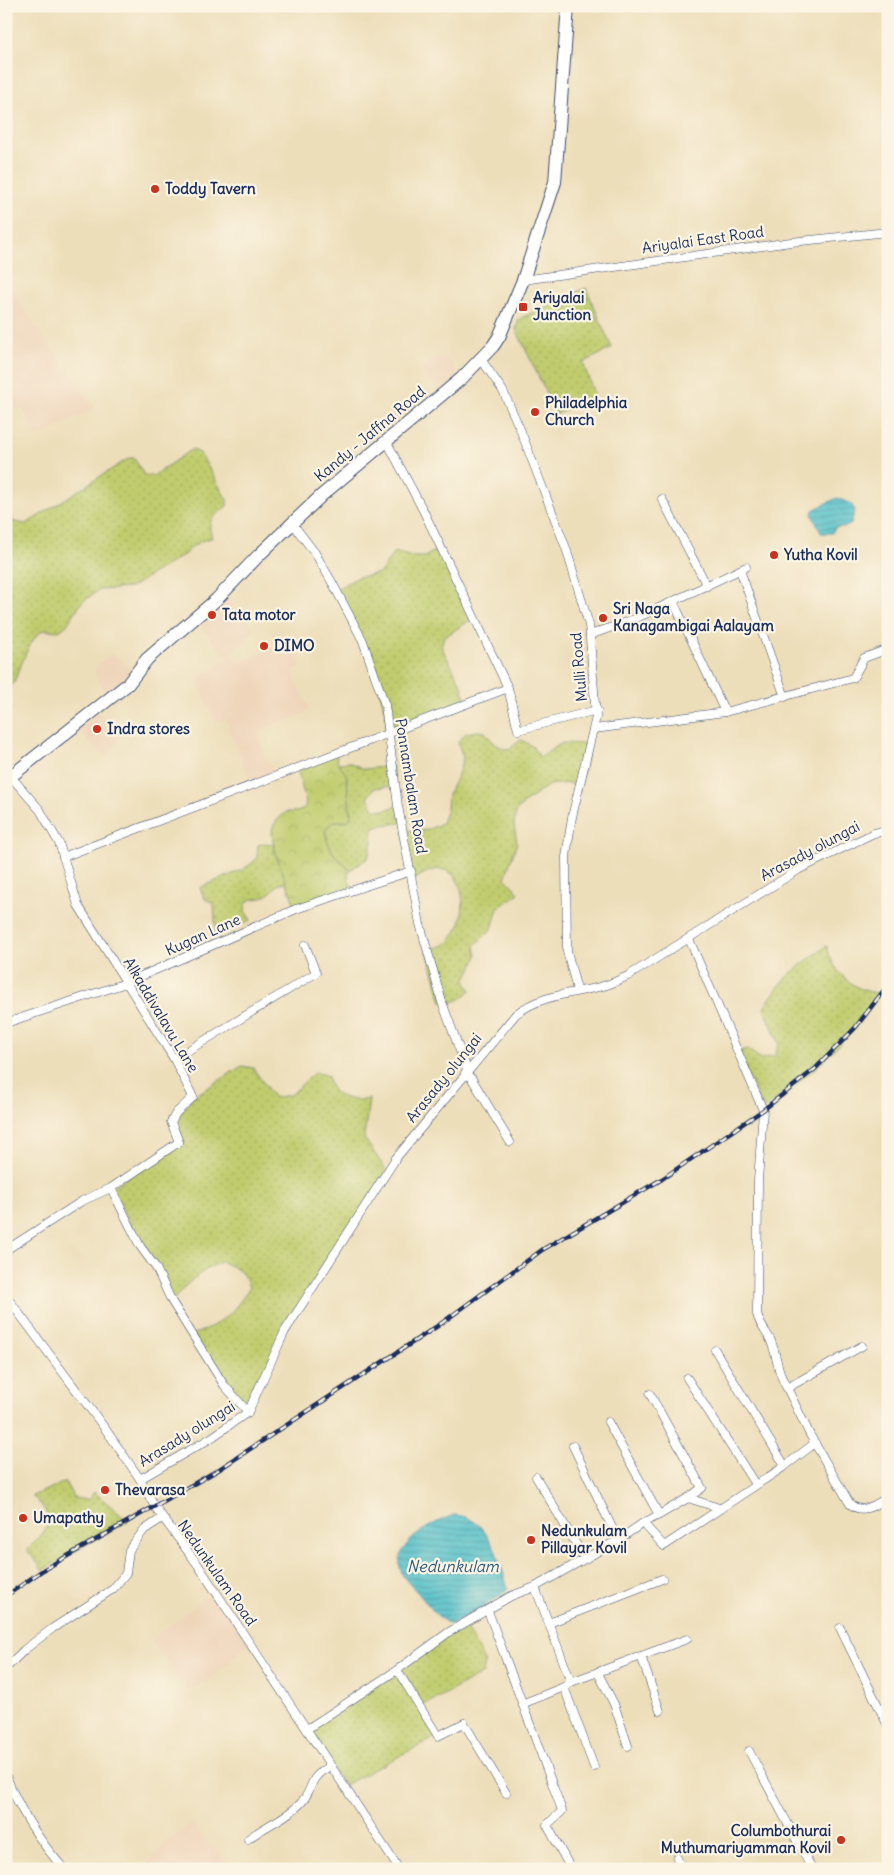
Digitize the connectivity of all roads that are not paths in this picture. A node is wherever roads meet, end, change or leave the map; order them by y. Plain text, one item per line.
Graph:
1 (568, 6) edge
2 (888, 232) edge
3 (523, 280) junction
4 (481, 359) junction
5 (387, 442) junction
6 (662, 499) dead end
7 (292, 523) junction
8 (707, 586) junction
9 (673, 601) junction
10 (590, 635) junction
11 (888, 649) edge
12 (508, 688) junction
13 (785, 697) junction
14 (597, 710) junction
15 (725, 712) junction
16 (594, 729) junction
17 (388, 733) junction
18 (7, 776) edge
19 (888, 830) edge
20 (63, 857) junction
21 (411, 871) junction
22 (689, 939) junction
23 (306, 945) dead end
24 (127, 983) junction
25 (577, 990) junction
26 (6, 1023) edge
27 (174, 1059) junction
28 (466, 1071) junction
29 (510, 1142) dead end
30 (112, 1188) junction
31 (6, 1250) edge
32 (6, 1296) edge
33 (862, 1346) dead end
34 (715, 1350) dead end
35 (687, 1378) dead end
36 (787, 1388) junction
37 (650, 1394) dead end
38 (248, 1412) junction
39 (608, 1422) dead end
40 (815, 1443) junction
41 (573, 1446) dead end
42 (785, 1466) junction
43 (536, 1477) dead end
44 (140, 1479) junction
45 (755, 1484) junction
46 (888, 1497) edge
47 (688, 1498) junction
48 (719, 1508) junction
49 (659, 1515) junction
50 (162, 1518) junction
51 (643, 1523) junction
52 (618, 1540) junction
53 (585, 1559) junction
54 (662, 1579) dead end
55 (536, 1588) junction
56 (488, 1610) junction
57 (549, 1623) junction
58 (840, 1628) dead end
59 (687, 1639) dead end
60 (641, 1656) junction
61 (6, 1668) edge
62 (397, 1670) junction
63 (598, 1673) junction
64 (568, 1685) junction
65 (522, 1704) junction
66 (660, 1711) dead end
67 (888, 1726) edge
68 (307, 1729) junction
69 (628, 1746) dead end
70 (749, 1751) dead end
71 (331, 1766) junction
72 (594, 1767) dead end
73 (6, 1776) edge
74 (506, 1793) dead end
75 (248, 1839) dead end
76 (677, 1858) dead end
77 (64, 1869) edge
78 (399, 1869) edge
79 (571, 1869) edge
80 (682, 1869) edge
81 (812, 1869) edge

1 - 3 highway, Kandy - Jaffna Road
2 - 3 street, Ariyalai East Road
3 - 4 highway, Kandy - Jaffna Road
4 - 5 highway, Kandy - Jaffna Road
4 - 10 street, Mulli Road
5 - 7 highway, Kandy - Jaffna Road
5 - 12 street
6 - 8 street
7 - 17 street, Ponnambalam Road
7 - 18 highway, Kandy - Jaffna Road
8 - 9 street
8 - 13 street
9 - 10 street
9 - 15 street
10 - 14 street, Mulli Road
11 - 13 street
12 - 14 street
12 - 17 street
13 - 15 street
14 - 16 street, Mulli Road
15 - 16 street
16 - 25 street, Mulli Road
17 - 20 street
17 - 21 street, Ponnambalam Road
18 - 20 street, Alkaddivalavu Lane
19 - 22 street, Arasady olungai
20 - 24 street, Alkaddivalavu Lane
21 - 24 street, Kugan Lane
21 - 28 street, Ponnambalam Road
22 - 25 street, Arasady olungai
22 - 36 street
23 - 27 street
24 - 26 street, Kugan Lane
24 - 27 street, Alkaddivalavu Lane
25 - 28 street, Arasady olungai
27 - 30 street, Alkaddivalavu Lane
28 - 29 street, Ponnambalam Road
28 - 38 street, Arasady olungai
30 - 31 street, Alkaddivalavu Lane
30 - 38 street
32 - 44 street, Nedunkulam Road
33 - 36 street
34 - 42 street
35 - 45 street
36 - 40 street
37 - 47 street
38 - 44 street, Arasady olungai
39 - 49 street
40 - 42 street
40 - 46 street
41 - 52 street
42 - 45 street
43 - 53 street
44 - 50 street, Nedunkulam Road
45 - 48 street
47 - 48 street
47 - 49 street
48 - 51 street
49 - 51 street
50 - 61 street
50 - 68 street, Nedunkulam Road
51 - 52 street
52 - 53 street
53 - 55 street
54 - 57 street
55 - 56 street
55 - 57 street
56 - 62 street
56 - 65 street
57 - 64 street
58 - 67 street
59 - 60 street
60 - 63 street
60 - 66 street
62 - 68 street
62 - 74 street
63 - 64 street
63 - 69 street
64 - 65 street
64 - 72 street
65 - 79 street
68 - 71 street, Nedunkulam Road
70 - 81 street
71 - 75 street
71 - 78 street, Nedunkulam Road
73 - 77 street
76 - 80 street

